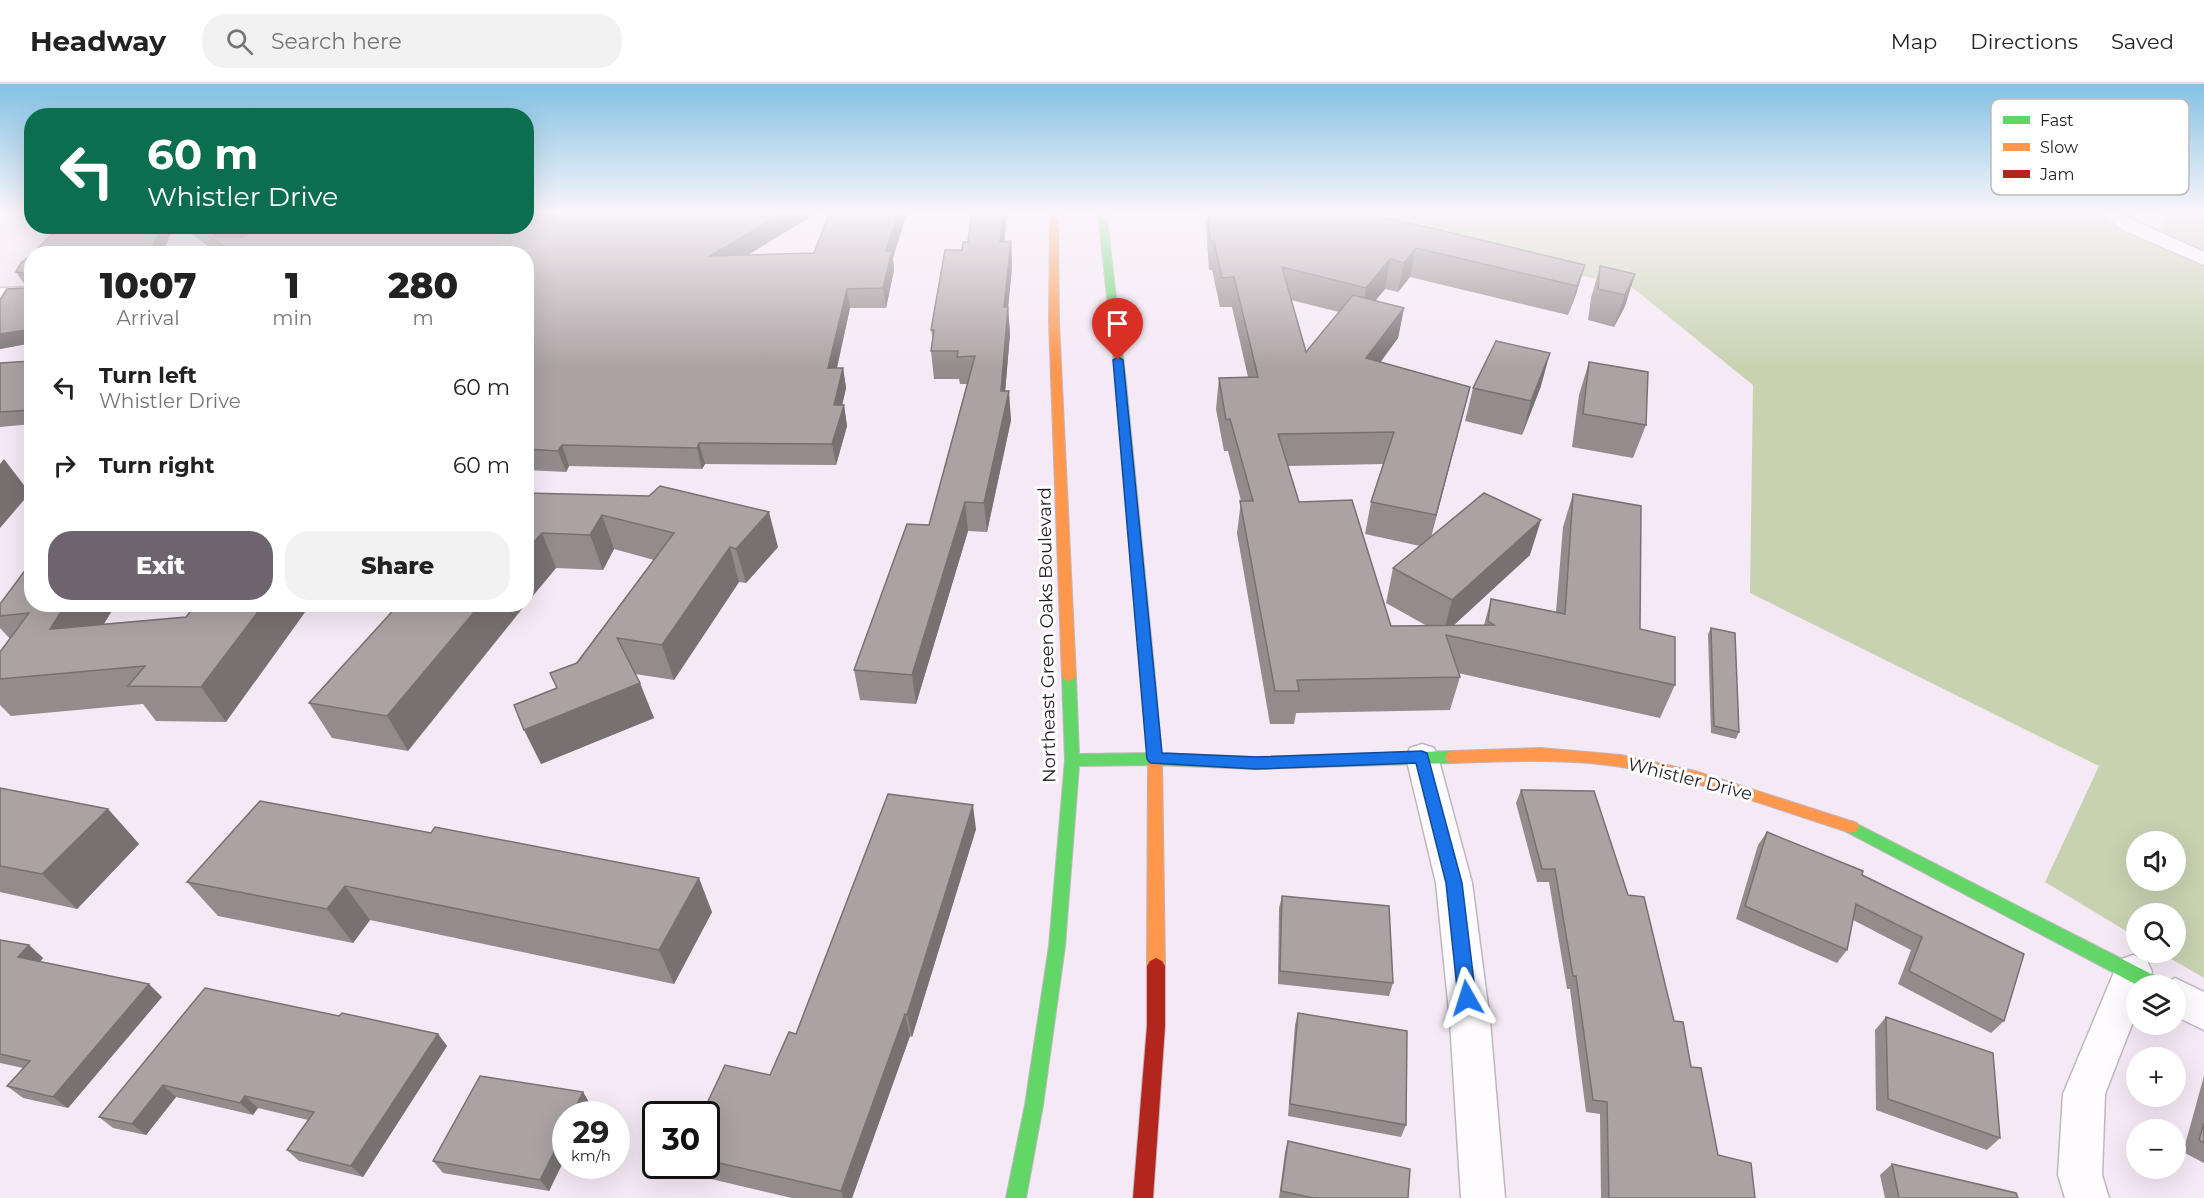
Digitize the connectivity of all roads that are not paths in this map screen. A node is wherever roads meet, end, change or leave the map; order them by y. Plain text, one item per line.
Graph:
1 (1058, 264) edge
2 (1103, 264) edge
3 (24, 293) edge
4 (0, 294) edge
5 (1422, 757) junction
6 (1155, 759) junction
7 (1071, 760) junction
8 (2137, 975) edge
9 (2186, 1002) edge
10 (2204, 1012) edge
11 (2126, 1015) edge
12 (1016, 1198) edge
13 (1143, 1198) edge
14 (1484, 1198) edge
15 (2087, 1198) edge

1 - 7 main road, Northeast Green Oaks Boulevard
2 - 6 main road
3 - 4 street
5 - 6 main road, Whistler Drive
5 - 8 main road, Whistler Drive
5 - 14 street
6 - 7 main road, Whistler Drive
6 - 13 main road
7 - 12 main road, Northeast Green Oaks Boulevard
9 - 10 street
11 - 15 street

